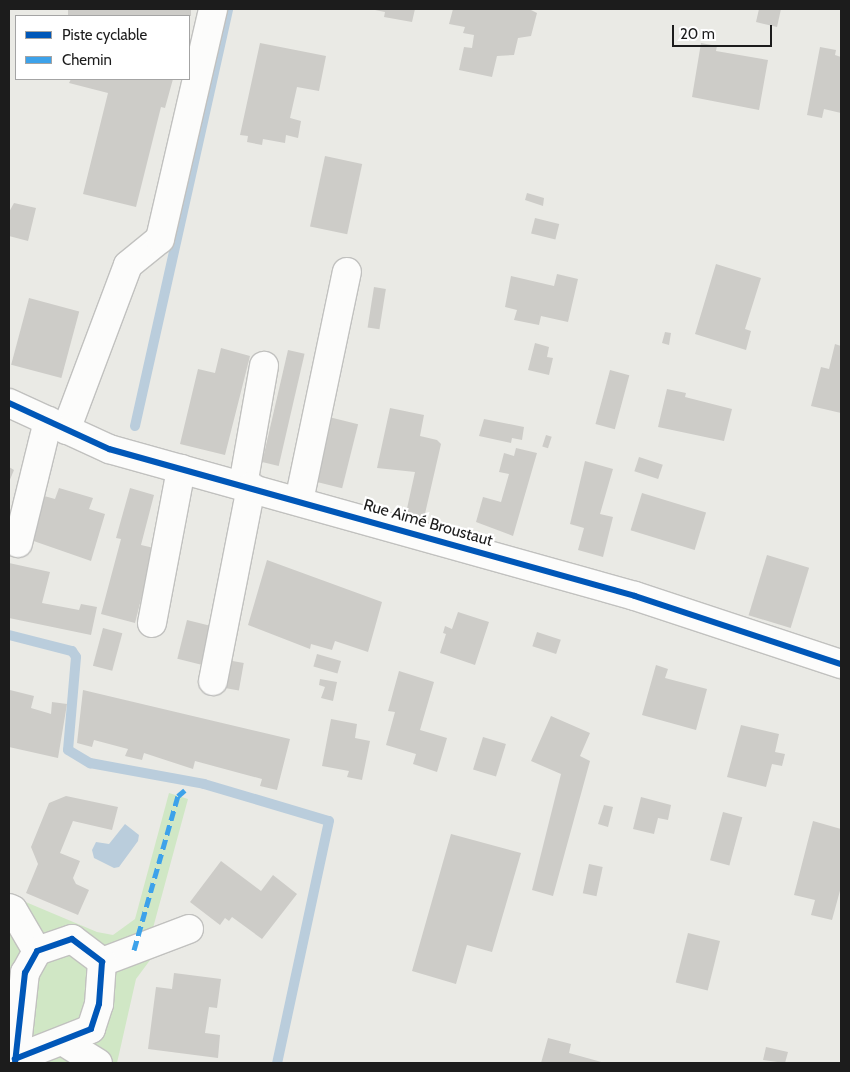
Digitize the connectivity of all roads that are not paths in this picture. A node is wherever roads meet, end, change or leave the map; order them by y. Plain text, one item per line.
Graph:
1 (213, 9) edge
2 (347, 272) dead end
3 (264, 366) dead end
4 (9, 404) edge
5 (57, 425) junction
6 (181, 469) junction
7 (247, 486) junction
8 (299, 501) junction
9 (18, 543) dead end
10 (152, 623) dead end
11 (841, 664) edge
12 (213, 681) dead end
13 (9, 908) edge
14 (189, 930) dead end
15 (37, 951) junction
16 (102, 962) junction
17 (64, 1042) junction
18 (14, 1052) edge
19 (98, 1063) edge

1 - 5 street
2 - 8 street
3 - 7 street
4 - 5 street, Rue Aimé Broustaut
5 - 6 street, Rue Aimé Broustaut
5 - 9 street
6 - 7 street, Rue Aimé Broustaut
6 - 10 street
7 - 8 street, Rue Aimé Broustaut
7 - 12 street
8 - 11 street, Rue Aimé Broustaut
13 - 15 street
14 - 16 street
15 - 16 street
15 - 18 street
16 - 17 street
17 - 18 street
17 - 19 street

